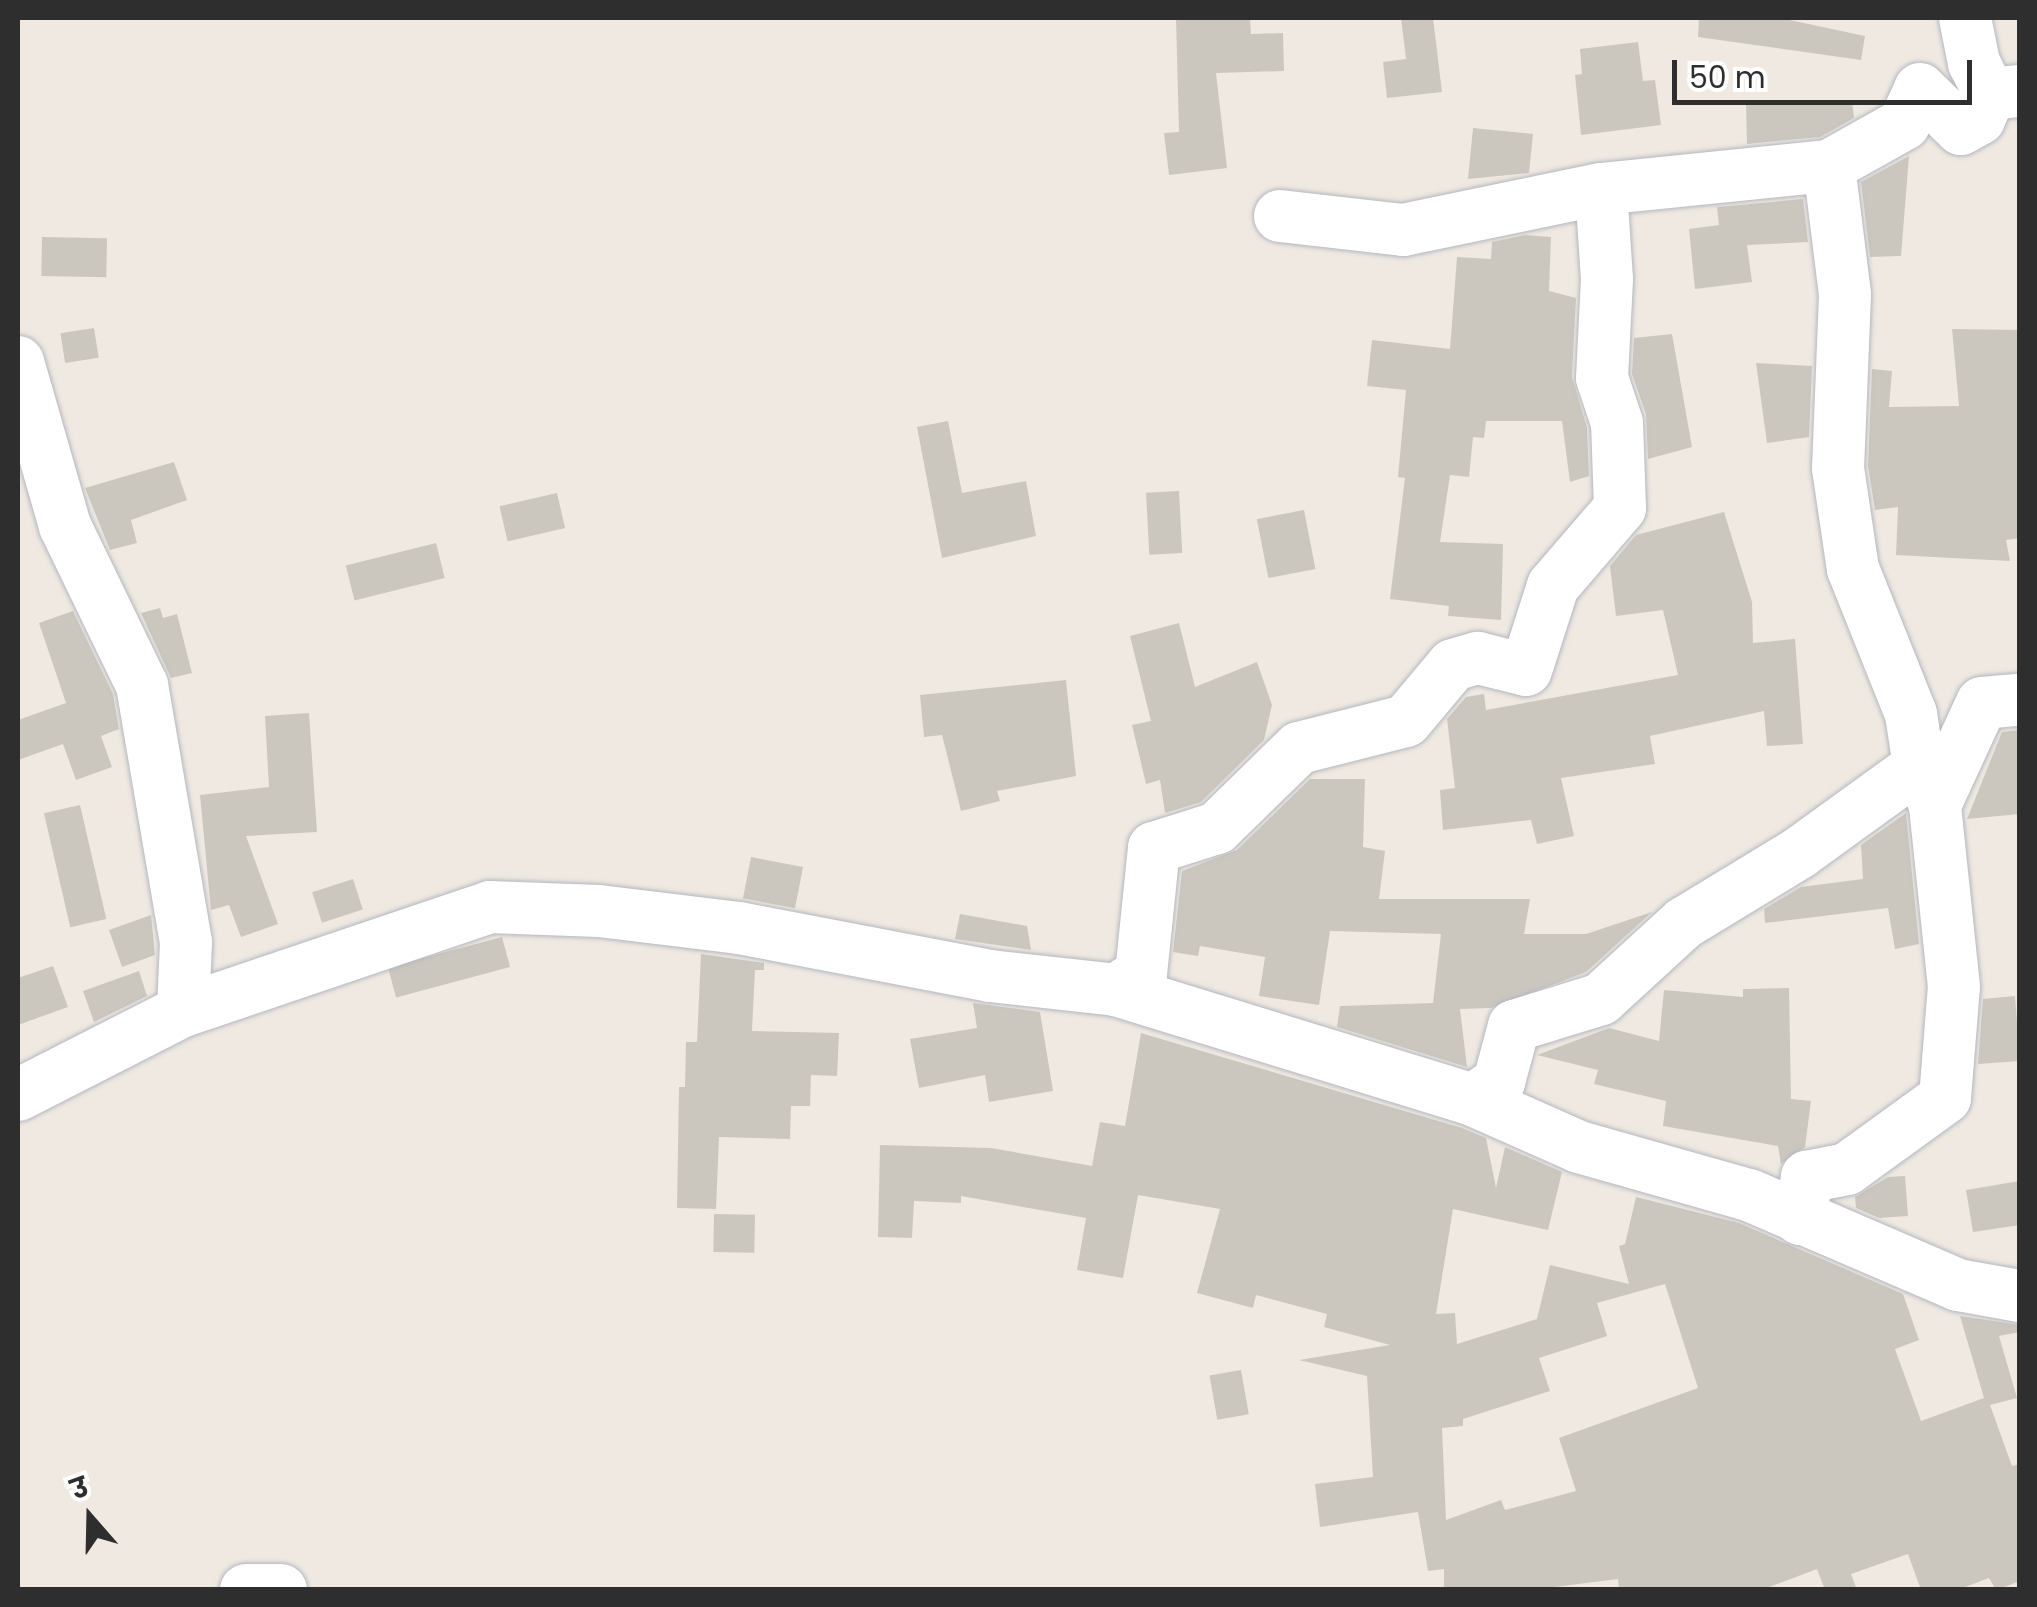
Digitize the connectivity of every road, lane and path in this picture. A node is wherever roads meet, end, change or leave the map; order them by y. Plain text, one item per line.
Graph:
1 (1965, 18) edge
2 (2005, 92) edge
3 (1829, 166) junction
4 (1601, 189) junction
5 (1280, 216) dead end
6 (18, 362) edge
7 (2020, 700) edge
8 (1927, 785) junction
9 (1116, 990) junction
10 (183, 1011) junction
11 (18, 1095) edge
12 (1473, 1100) junction
13 (1800, 1219) junction
14 (2020, 1296) edge
15 (246, 1590) edge
16 (281, 1590) edge

1 - 2 street
2 - 3 street
3 - 4 street
3 - 8 street
4 - 5 street
4 - 9 street
6 - 10 street
7 - 8 street
8 - 12 street
8 - 13 street
9 - 10 street
9 - 12 street
10 - 11 street
12 - 13 street
13 - 14 street
15 - 16 street

